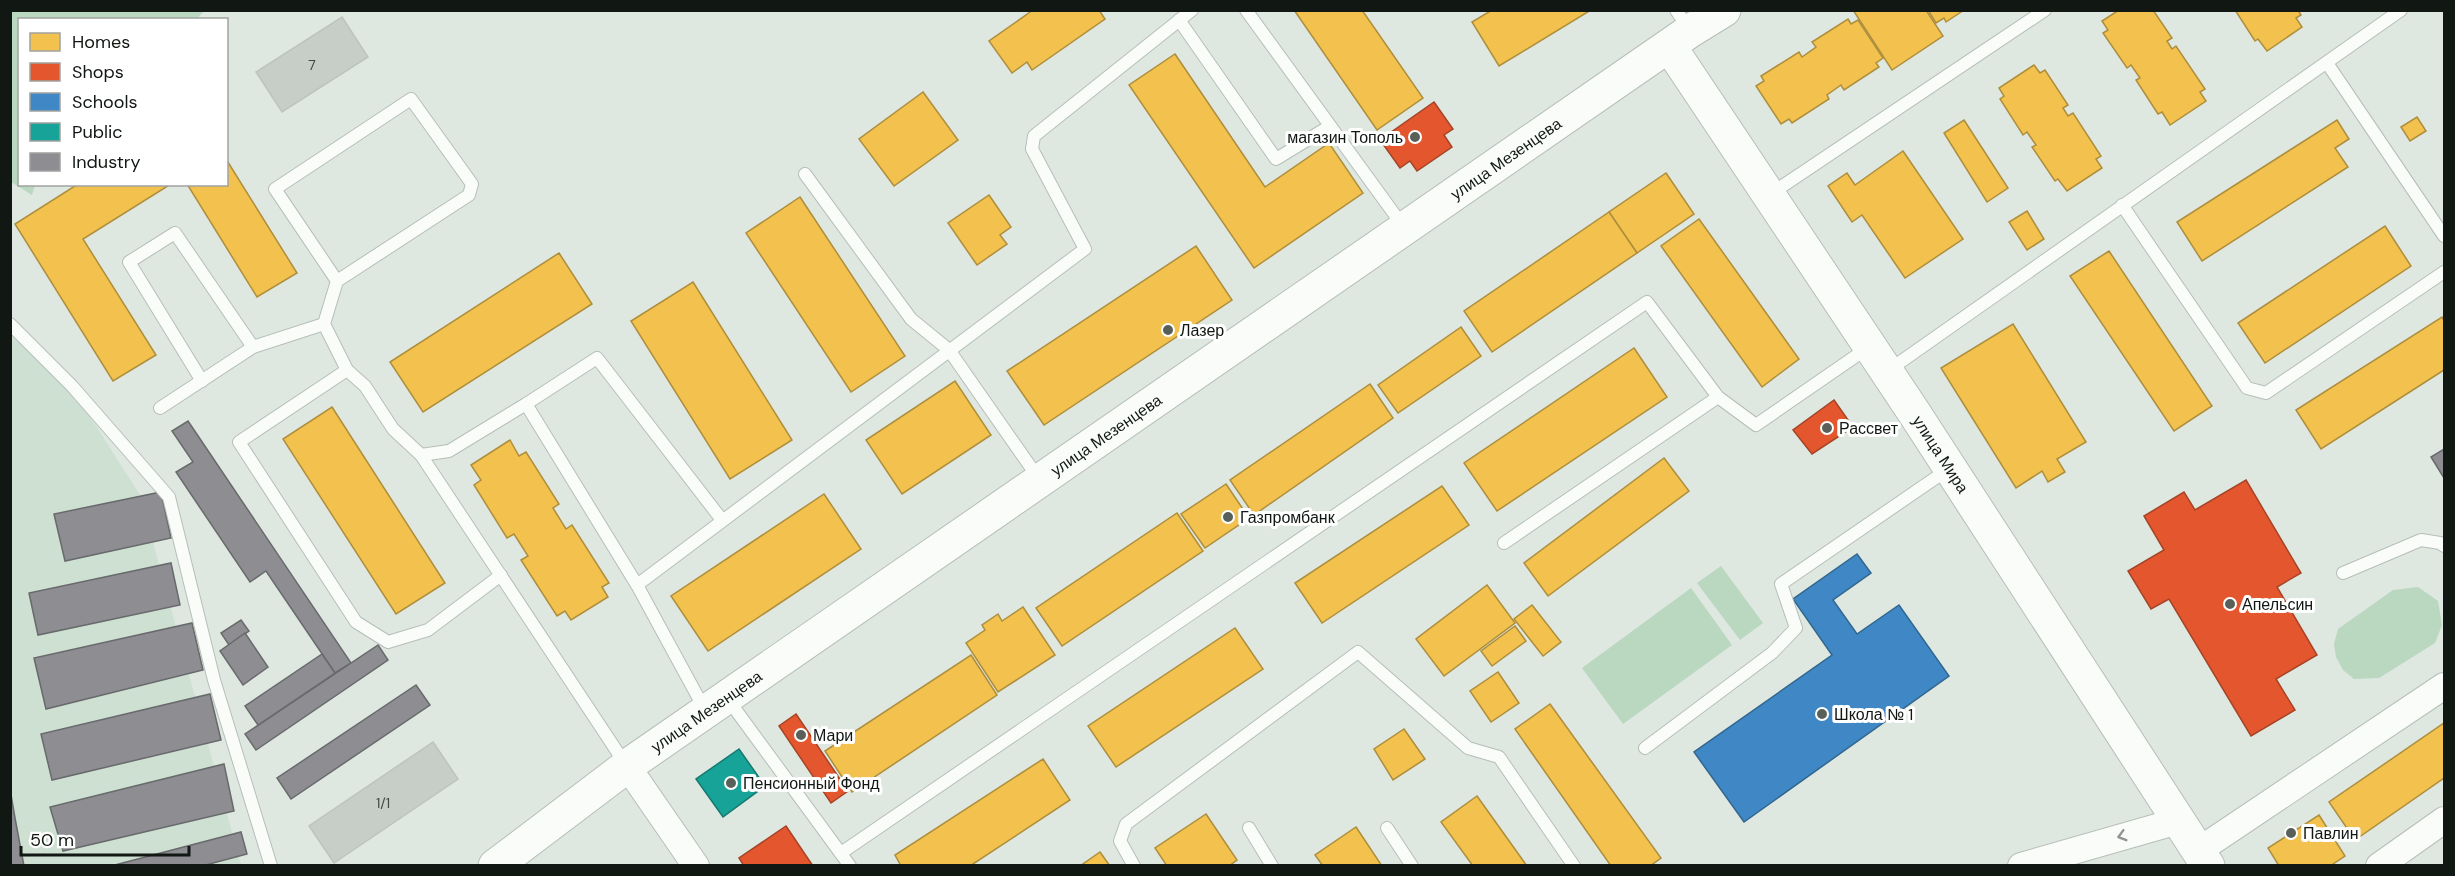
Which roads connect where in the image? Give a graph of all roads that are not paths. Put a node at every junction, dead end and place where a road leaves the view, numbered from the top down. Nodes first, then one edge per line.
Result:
1 (1192, 10) edge
2 (1246, 10) edge
3 (1724, 10) edge
4 (2045, 10) edge
5 (2401, 10) edge
6 (1179, 20) junction
7 (1679, 30) edge
8 (2327, 63) junction
9 (1330, 126) junction
10 (805, 174) dead end
11 (1768, 195) junction
12 (2122, 205) junction
13 (1406, 230) junction
14 (2445, 236) edge
15 (2445, 272) edge
16 (337, 281) junction
17 (10, 324) edge
18 (324, 324) junction
19 (253, 347) junction
20 (949, 350) junction
21 (1878, 359) junction
22 (347, 370) junction
23 (202, 381) junction
24 (1718, 398) junction
25 (526, 404) junction
26 (160, 408) dead end
27 (421, 455) junction
28 (1950, 468) junction
29 (1041, 481) junction
30 (722, 520) junction
31 (1504, 543) dead end
32 (2445, 546) edge
33 (2343, 573) dead end
34 (501, 575) junction
35 (638, 585) junction
36 (2445, 686) edge
37 (716, 705) junction
38 (1645, 748) dead end
39 (627, 766) junction
40 (2445, 820) edge
41 (2178, 821) junction
42 (1249, 828) dead end
43 (1387, 828) dead end
44 (841, 853) junction
45 (2203, 858) edge
46 (271, 866) edge
47 (495, 866) edge
48 (696, 866) edge
49 (850, 866) edge
50 (1134, 866) edge
51 (1272, 866) edge
52 (1412, 866) edge
53 (1574, 866) edge
54 (2021, 866) edge
55 (2379, 866) edge

1 - 6 lane
2 - 9 lane
3 - 7 main road, улица Мезенцева
4 - 11 lane
5 - 8 lane
6 - 9 lane
6 - 20 lane
7 - 11 main road, улица Мира
7 - 13 main road, улица Мезенцева
8 - 12 lane
8 - 14 lane
9 - 13 lane
10 - 20 lane
11 - 21 main road, улица Мира
12 - 15 lane
12 - 21 lane
13 - 29 main road, улица Мезенцева
16 - 16 lane
16 - 18 lane
17 - 46 lane
18 - 19 lane
18 - 22 lane
19 - 23 lane
19 - 23 lane
20 - 29 lane
20 - 30 lane
21 - 24 lane
21 - 28 main road, улица Мира
22 - 27 lane
22 - 34 lane
23 - 26 lane
24 - 31 lane
24 - 44 lane
25 - 27 lane
25 - 30 lane
25 - 35 lane
27 - 34 lane
28 - 38 lane
28 - 41 main road, улица Мира
29 - 37 main road, улица Мезенцева
30 - 35 lane
32 - 33 lane
34 - 39 lane
35 - 37 lane
36 - 45 street
37 - 39 main road, улица Мезенцева
37 - 44 lane
39 - 47 main road, улица Мезенцева
39 - 48 street
40 - 55 street
41 - 45 main road, улица Мира
41 -> 54 street
42 - 51 lane
43 - 52 lane
44 - 49 lane
50 - 53 lane

